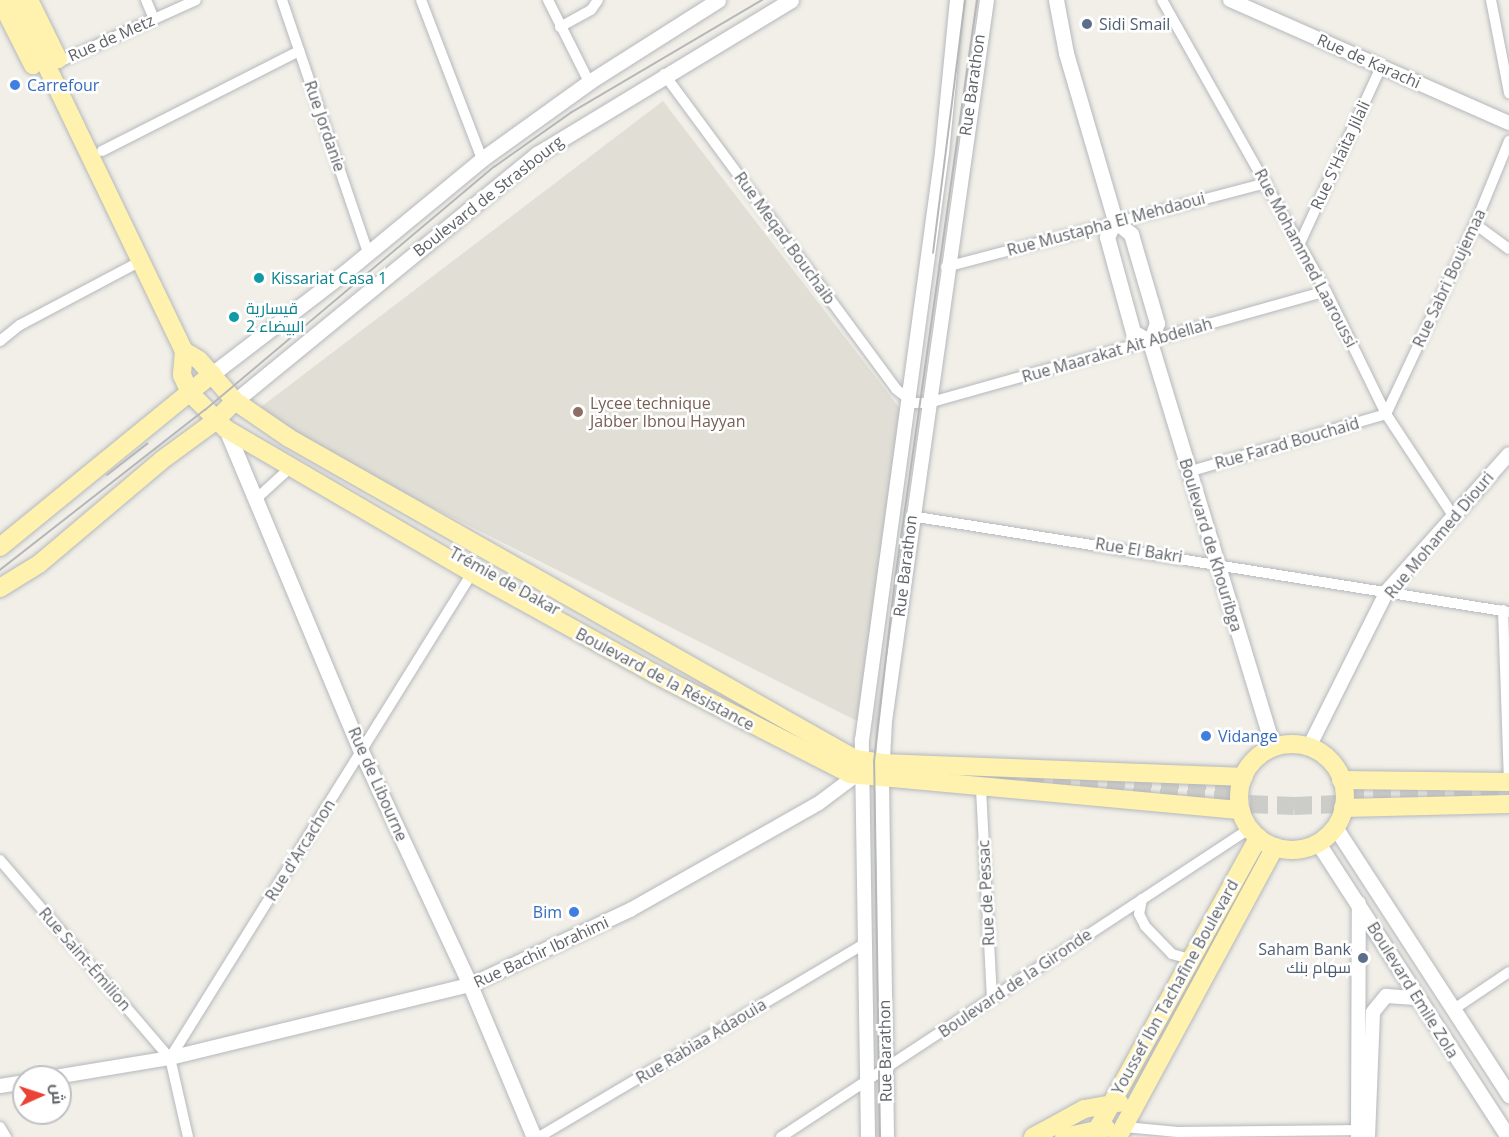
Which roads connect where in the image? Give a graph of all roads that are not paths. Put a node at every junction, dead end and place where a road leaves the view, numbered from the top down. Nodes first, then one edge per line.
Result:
1 (0, 0) edge
2 (15, 0) edge
3 (29, 0) edge
4 (146, 0) edge
5 (196, 0) edge
6 (282, 0) edge
7 (422, 0) edge
8 (548, 0) edge
9 (598, 0) edge
10 (718, 0) edge
11 (791, 0) edge
12 (957, 0) edge
13 (987, 0) edge
14 (1056, 0) edge
15 (1162, 0) edge
16 (1230, 0) edge
17 (1491, 0) edge
18 (154, 19) junction
19 (560, 27) junction
20 (299, 51) junction
21 (59, 62) junction
22 (1381, 67) junction
23 (664, 74) junction
24 (589, 82) junction
25 (1509, 93) edge
26 (1509, 123) edge
27 (1509, 141) edge
28 (102, 150) junction
29 (482, 159) junction
30 (99, 170) junction
31 (1266, 183) junction
32 (1115, 221) junction
33 (1475, 224) junction
34 (1300, 243) junction
35 (1509, 249) edge
36 (368, 253) junction
37 (141, 261) junction
38 (946, 267) junction
39 (1326, 291) junction
40 (0, 341) edge
41 (1150, 342) junction
42 (184, 351) junction
43 (212, 374) junction
44 (190, 393) junction
45 (907, 399) junction
46 (235, 401) junction
47 (928, 403) junction
48 (1386, 414) junction
49 (221, 425) junction
50 (289, 438) junction
51 (1509, 454) edge
52 (284, 463) junction
53 (1188, 472) junction
54 (256, 499) junction
55 (1452, 514) junction
56 (911, 516) junction
57 (0, 547) edge
58 (1217, 562) junction
59 (472, 573) junction
60 (0, 588) edge
61 (1387, 591) junction
62 (1506, 611) edge
63 (1309, 747) junction
64 (1273, 748) junction
65 (362, 751) junction
66 (859, 771) junction
67 (882, 771) junction
68 (1244, 777) junction
69 (1341, 780) junction
70 (1509, 782) edge
71 (981, 789) junction
72 (1509, 804) edge
73 (1343, 808) junction
74 (1240, 810) junction
75 (1335, 827) junction
76 (1254, 833) junction
77 (1318, 843) junction
78 (1275, 848) junction
79 (0, 860) edge
80 (1142, 899) junction
81 (1359, 903) junction
82 (863, 945) junction
83 (1190, 960) junction
84 (1509, 972) edge
85 (470, 985) junction
86 (992, 998) junction
87 (1415, 998) junction
88 (1454, 1010) junction
89 (170, 1058) junction
90 (885, 1071) junction
91 (72, 1074) edge
92 (864, 1083) junction
93 (1509, 1095) edge
94 (1112, 1103) junction
95 (1137, 1103) junction
96 (0, 1127) edge
97 (1122, 1132) edge
98 (1096, 1133) edge
99 (1363, 1134) edge
100 (6, 1137) edge
101 (188, 1137) edge
102 (534, 1137) edge
103 (538, 1137) edge
104 (781, 1137) edge
105 (868, 1137) edge
106 (887, 1137) edge
107 (1033, 1137) edge
108 (1064, 1137) edge
109 (1508, 1137) edge

1 - 30 main road, Boulevard de la Résistance
2 - 30 main road
3 - 21 main road
4 - 18 street
5 - 18 street, Rue de Metz
6 - 20 street, Rue Jordanie
7 - 29 street
8 - 19 street
9 - 19 street
10 - 24 main road, Boulevard de Strasbourg
11 - 23 main road, Boulevard de Strasbourg
12 - 45 street
13 - 38 street, Rue Barathon
14 - 32 main road, Boulevard de Khouribga
15 - 31 street, Rue Mohammed Laaroussi
16 - 22 street, Rue de Karachi
17 - 25 street
18 - 21 street, Rue de Metz
19 - 24 street
20 - 28 street
20 - 36 street, Rue Jordanie
21 - 28 main road
22 - 26 street, Rue de Karachi
22 - 34 street, Rue S'Haita Jilali
23 - 45 street, Rue Meqad Bouchaib
23 - 46 main road, Boulevard de Strasbourg
24 - 29 main road, Boulevard de Strasbourg
27 - 33 street, Rue Sabri Boujemaa
28 - 30 main road
29 - 36 main road, Boulevard de Strasbourg
30 - 37 main road, Boulevard de la Résistance
31 - 32 street, Rue Mustapha El Mehdaoui
31 - 34 street, Rue Mohammed Laaroussi
32 - 38 street, Rue Mustapha El Mehdaoui
32 - 41 main road, Boulevard de Khouribga
32 - 41 main road, Boulevard de Khouribga
33 - 35 street
33 - 48 street, Rue Sabri Boujemaa
34 - 39 street, Rue Mohammed Laaroussi
36 - 43 main road, Boulevard de Strasbourg
37 - 40 street
37 - 42 main road, Boulevard de la Résistance
38 - 47 street, Rue Barathon
39 - 41 street, Rue Maarakat Ait Abdellah
39 - 48 street, Rue Mohammed Laaroussi
41 - 47 street, Rue Maarakat Ait Abdellah
41 - 53 main road, Boulevard de Khouribga
42 - 43 main road, Boulevard de la Résistance
42 - 44 main road, Boulevard de la Résistance
43 - 44 main road
43 - 46 main road, Boulevard de la Résistance
44 - 49 main road, Boulevard de la Résistance
44 - 57 main road
45 - 47 street, Rue Maarakat Ait Abdellah
45 - 66 street
46 - 49 main road
46 - 50 main road, Boulevard de la Résistance
47 - 56 street, Rue Barathon
48 - 53 street, Rue Farad Bouchaid
48 - 55 street, Rue Mohammed Laaroussi
49 - 52 main road, Boulevard de la Résistance
49 - 54 main road, Rue de Libourne
49 - 60 main road
50 - 52 main road, Trémie de Dakar
50 - 66 main road, Boulevard de la Résistance
51 - 55 street, Rue Mohamed Diouri
52 - 54 street
52 - 59 main road, Boulevard de la Résistance
53 - 58 main road, Boulevard de Khouribga
54 - 65 main road, Rue de Libourne
55 - 61 street, Rue Mohamed Diouri
56 - 58 street, Rue El Bakri
56 - 67 street, Rue Barathon
58 - 61 street, Rue El Bakri
58 - 64 main road, Boulevard de Khouribga
59 - 65 street, Rue d'Arcachon
59 - 66 main road, Boulevard de la Résistance
61 - 62 street, Rue El Bakri
61 - 63 street, Rue Mohamed Diouri
62 - 70 street
63 - 64 main road
63 - 69 main road
64 - 68 main road
65 - 85 main road, Rue de Libourne
65 - 89 street, Rue d'Arcachon
66 - 67 main road, Boulevard de la Résistance
66 - 82 street
66 - 85 street, Rue Bachir Ibrahimi
67 - 68 main road, Boulevard de la Résistance
67 - 71 main road, Boulevard de la Résistance
67 - 90 street, Rue Barathon
68 - 74 main road
69 - 70 main road
69 - 73 main road
71 - 74 main road, Boulevard de la Résistance
71 - 86 street, Rue de Pessac
72 - 73 main road
73 - 75 main road
74 - 76 main road
75 - 77 main road
75 - 88 main road, Boulevard Emile Zola
76 - 78 main road
76 - 80 street, Boulevard de la Gironde
76 - 83 main road, Youssef Ibn Tachafine Boulevard
77 - 78 main road
77 - 81 main road, Boulevard Emile Zola
78 - 95 main road, Youssef Ibn Tachafine Boulevard
79 - 89 street, Rue Saint-Émilion
80 - 83 street
80 - 86 street, Boulevard de la Gironde
81 - 87 main road, Boulevard Emile Zola
81 - 99 street
82 - 92 street
82 - 103 street, Rue Rabiaa Adaouia
83 - 94 main road, Youssef Ibn Tachafine Boulevard
84 - 88 street
85 - 89 street, Rue Bachir Ibrahimi
85 - 102 main road, Rue de Libourne
86 - 90 street, Boulevard de la Gironde
87 - 99 street
87 - 109 main road, Boulevard Emile Zola
88 - 93 main road, Boulevard Emile Zola
89 - 91 street, Rue Bachir Ibrahimi
89 - 101 street
90 - 92 street, Boulevard de la Gironde
90 - 106 street, Rue Barathon
92 - 104 street, Boulevard de la Gironde
92 - 105 street
94 - 95 main road
94 - 98 main road, Youssef Ibn Tachafine Boulevard
94 - 107 main road
95 - 97 main road, Youssef Ibn Tachafine Boulevard
96 - 100 street
97 - 98 main road
97 - 99 street
98 - 108 main road

